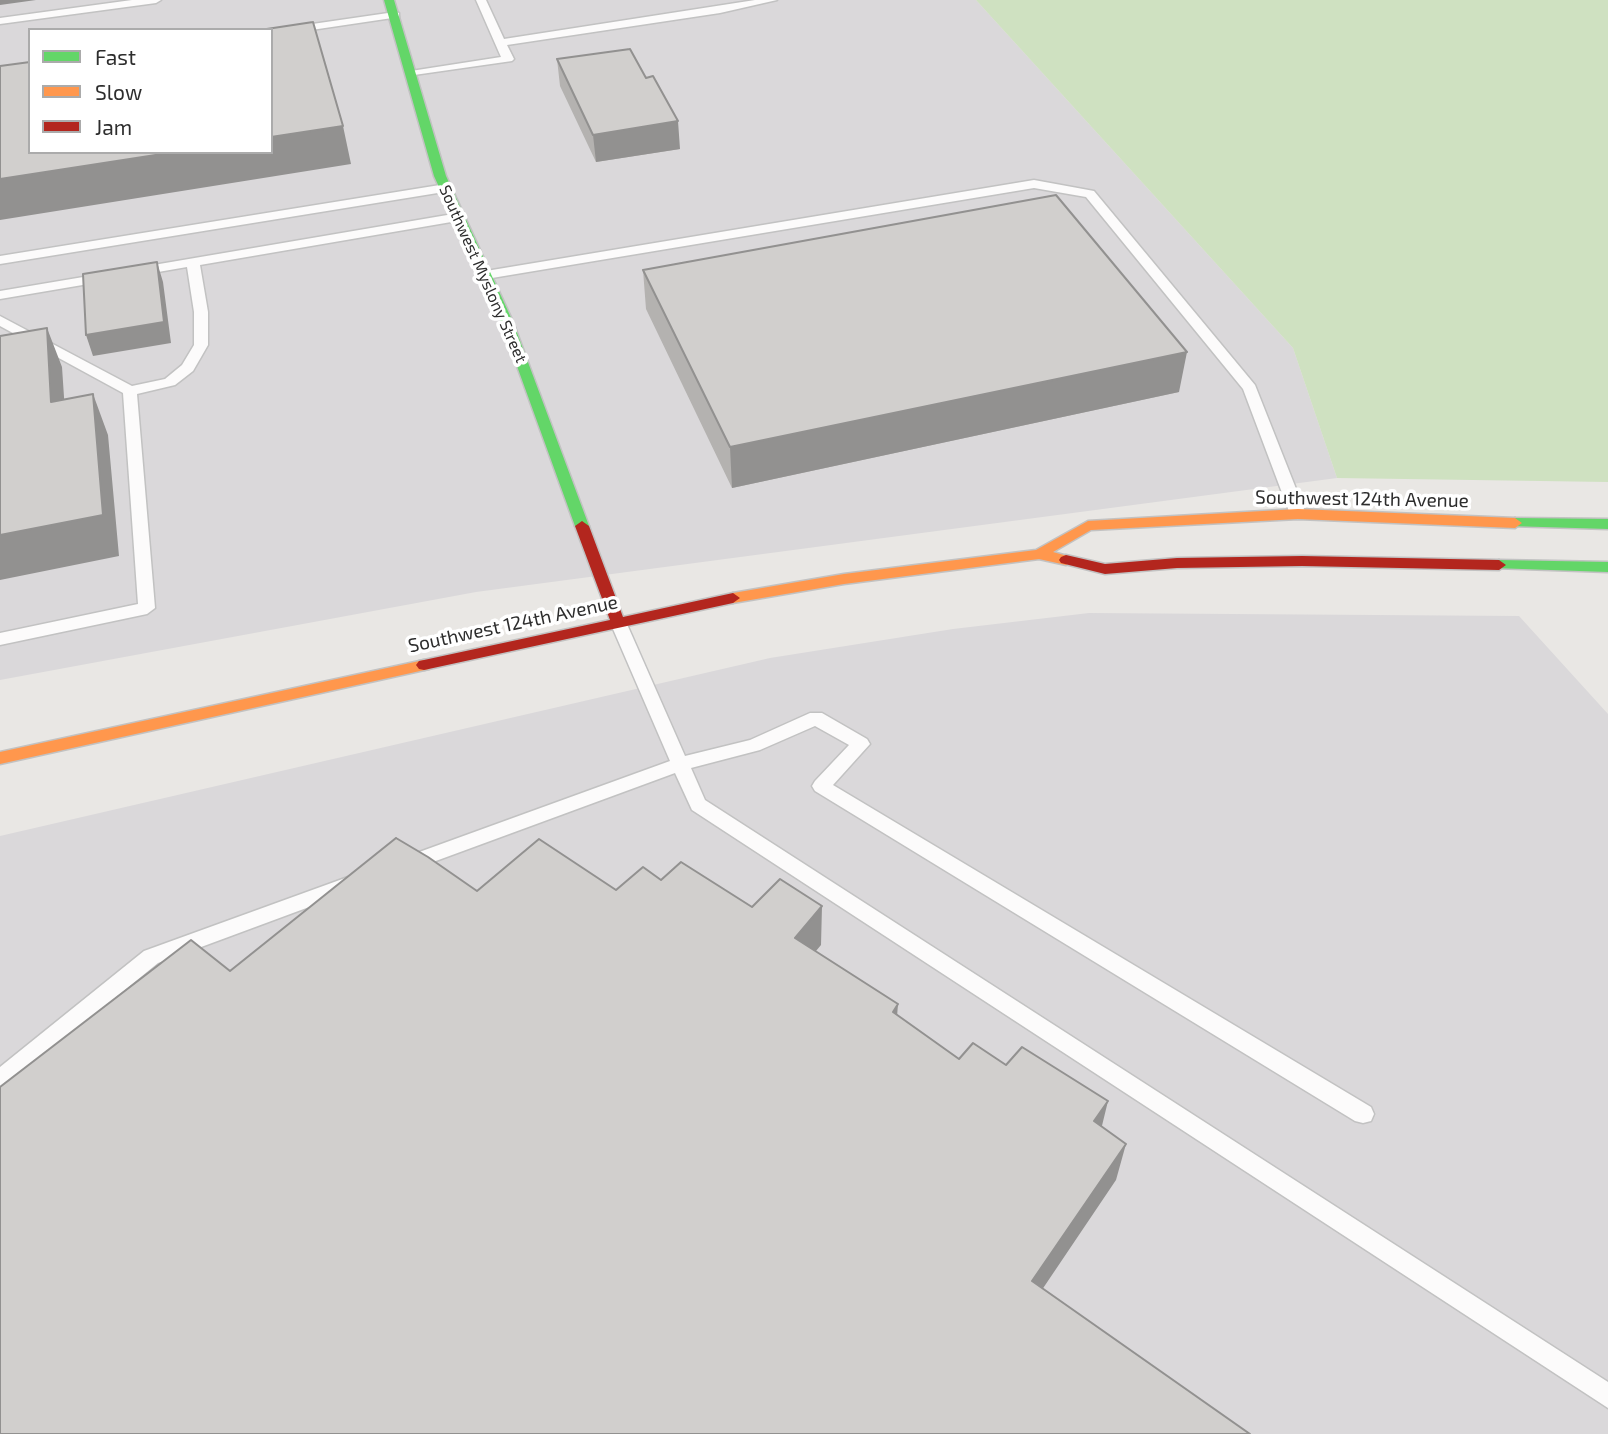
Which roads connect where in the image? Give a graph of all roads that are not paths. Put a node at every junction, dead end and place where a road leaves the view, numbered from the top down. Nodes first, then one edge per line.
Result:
1 (156, 0) edge
2 (481, 0) edge
3 (772, 0) edge
4 (392, 8) edge
5 (0, 21) edge
6 (273, 33) edge
7 (500, 43) junction
8 (411, 74) junction
9 (446, 188) junction
10 (459, 217) junction
11 (0, 260) edge
12 (192, 263) junction
13 (486, 275) junction
14 (0, 295) edge
15 (0, 320) edge
16 (130, 391) junction
17 (1298, 514) junction
18 (1608, 524) edge
19 (1040, 554) junction
20 (1608, 567) edge
21 (618, 622) junction
22 (0, 639) edge
23 (0, 758) edge
24 (680, 764) junction
25 (0, 1079) edge
26 (1363, 1114) dead end
27 (1608, 1396) edge

1 - 5 lane
2 - 7 lane
3 - 7 lane
4 - 6 lane
4 - 8 main road, Southwest Myslony Street
7 - 8 lane
8 - 9 main road, Southwest Myslony Street
9 - 10 main road, Southwest Myslony Street
9 - 11 lane
10 - 12 lane
10 - 13 main road, Southwest Myslony Street
12 - 14 lane
12 - 16 lane
13 - 17 lane
13 - 21 main road, Southwest Myslony Street
15 - 16 lane
16 - 22 lane
17 - 18 main road, Southwest 124th Avenue
17 - 19 main road, Southwest 124th Avenue
19 - 20 main road, Southwest 124th Avenue
19 - 21 main road, Southwest 124th Avenue
21 - 23 main road, Southwest 124th Avenue
21 - 24 lane
24 - 25 lane
24 - 26 lane
24 - 27 lane

